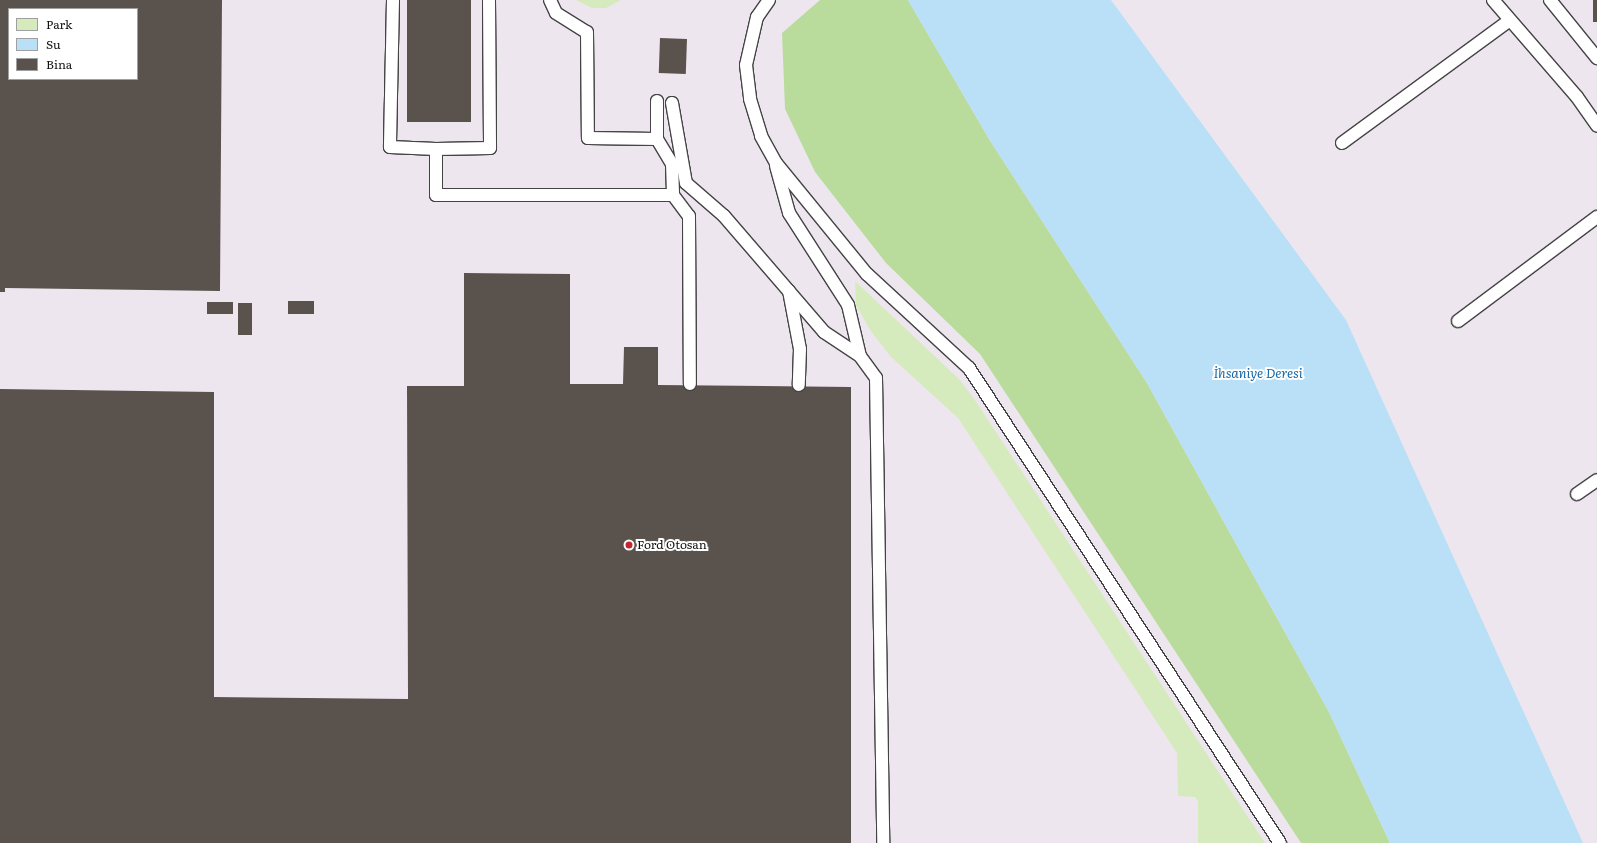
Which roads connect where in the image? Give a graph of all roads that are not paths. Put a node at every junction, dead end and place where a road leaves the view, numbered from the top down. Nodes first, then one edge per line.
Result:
1 (393, 0) edge
2 (489, 0) edge
3 (550, 0) edge
4 (769, 0) edge
5 (1493, 0) edge
6 (1550, 0) edge
7 (1510, 20) junction
8 (1597, 58) edge
9 (657, 101) dead end
10 (672, 103) dead end
11 (1597, 126) edge
12 (657, 139) junction
13 (1342, 143) dead end
14 (436, 149) junction
15 (776, 163) junction
16 (673, 195) junction
17 (1597, 217) edge
18 (789, 291) junction
19 (1458, 321) dead end
20 (860, 356) junction
21 (690, 384) dead end
22 (799, 385) dead end
23 (1597, 480) edge
24 (1577, 494) dead end
25 (883, 843) edge
26 (1280, 843) edge

1 - 14 lane
2 - 14 lane
3 - 12 lane
4 - 15 lane
5 - 7 lane
6 - 8 lane
7 - 11 lane
7 - 13 lane
9 - 12 lane
10 - 18 lane
12 - 16 lane
14 - 16 lane
15 - 20 lane
15 - 26 lane
16 - 21 lane
17 - 19 lane
18 - 20 lane
18 - 22 lane
20 - 25 lane
23 - 24 lane

